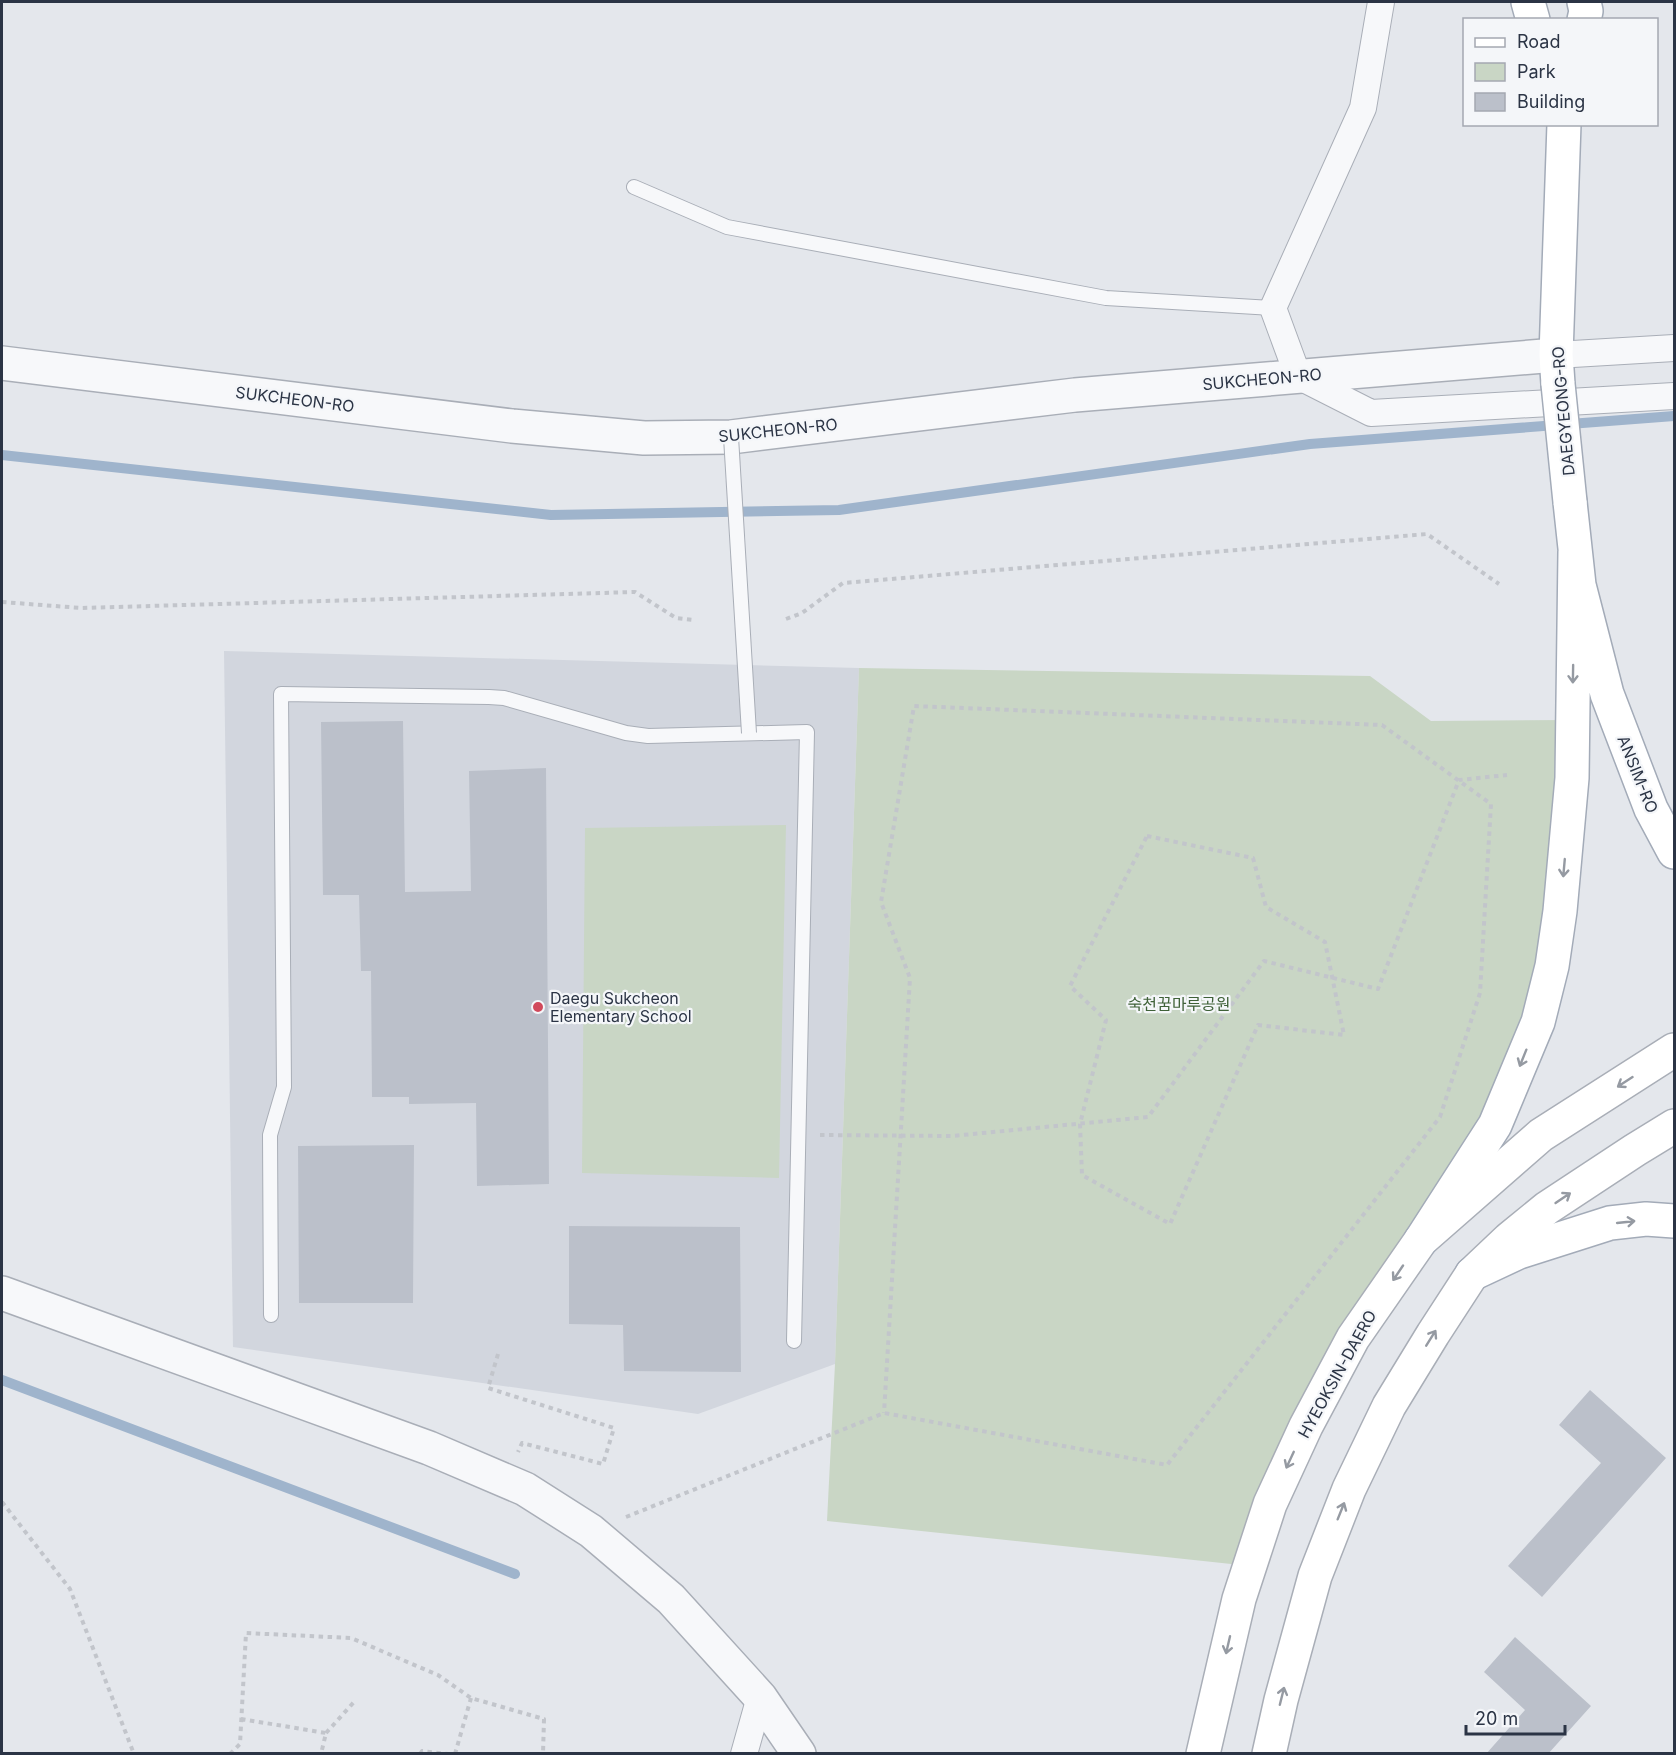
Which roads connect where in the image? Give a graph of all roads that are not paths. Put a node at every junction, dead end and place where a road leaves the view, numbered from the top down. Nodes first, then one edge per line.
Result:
1 (1381, 2) edge
2 (1528, 2) edge
3 (1584, 2) edge
4 (1532, 18) edge
5 (1584, 18) edge
6 (1564, 126) edge
7 (634, 187) dead end
8 (1273, 308) junction
9 (1674, 348) edge
10 (2, 363) edge
11 (1557, 369) junction
12 (1298, 376) junction
13 (1674, 396) edge
14 (731, 437) junction
15 (1575, 552) junction
16 (1606, 694) joint
17 (748, 733) junction
18 (1674, 852) edge
19 (1674, 1050) edge
20 (1674, 1126) edge
21 (1674, 1221) edge
22 (1421, 1239) junction
23 (1472, 1274) junction
24 (2, 1293) edge
25 (271, 1315) dead end
26 (794, 1341) dead end
27 (760, 1697) junction
28 (744, 1754) edge
29 (799, 1754) edge
30 (1203, 1754) edge
31 (1269, 1754) edge

1 - 8 street
2 - 4 main road
3 - 5 main road
6 - 11 main road, DAEGYEONG-RO
7 - 8 lane
8 - 12 street
9 - 11 street
10 - 14 street, SUKCHEON-RO
11 - 12 street, SUKCHEON-RO
11 - 15 main road, DAEGYEONG-RO, bridge
12 - 13 street
12 - 14 street, SUKCHEON-RO
14 - 17 lane, bridge
15 - 16 main road, DAEGYEONG-RO
15 -> 22 main road
16 - 18 main road, ANSIM-RO
17 - 25 lane
17 - 26 lane
19 -> 22 main road, HYEOKSIN-DAERO
23 -> 20 main road
23 -> 21 main road
22 -> 30 main road, HYEOKSIN-DAERO
31 -> 23 main road
24 - 27 street
27 - 28 street
27 - 29 street

